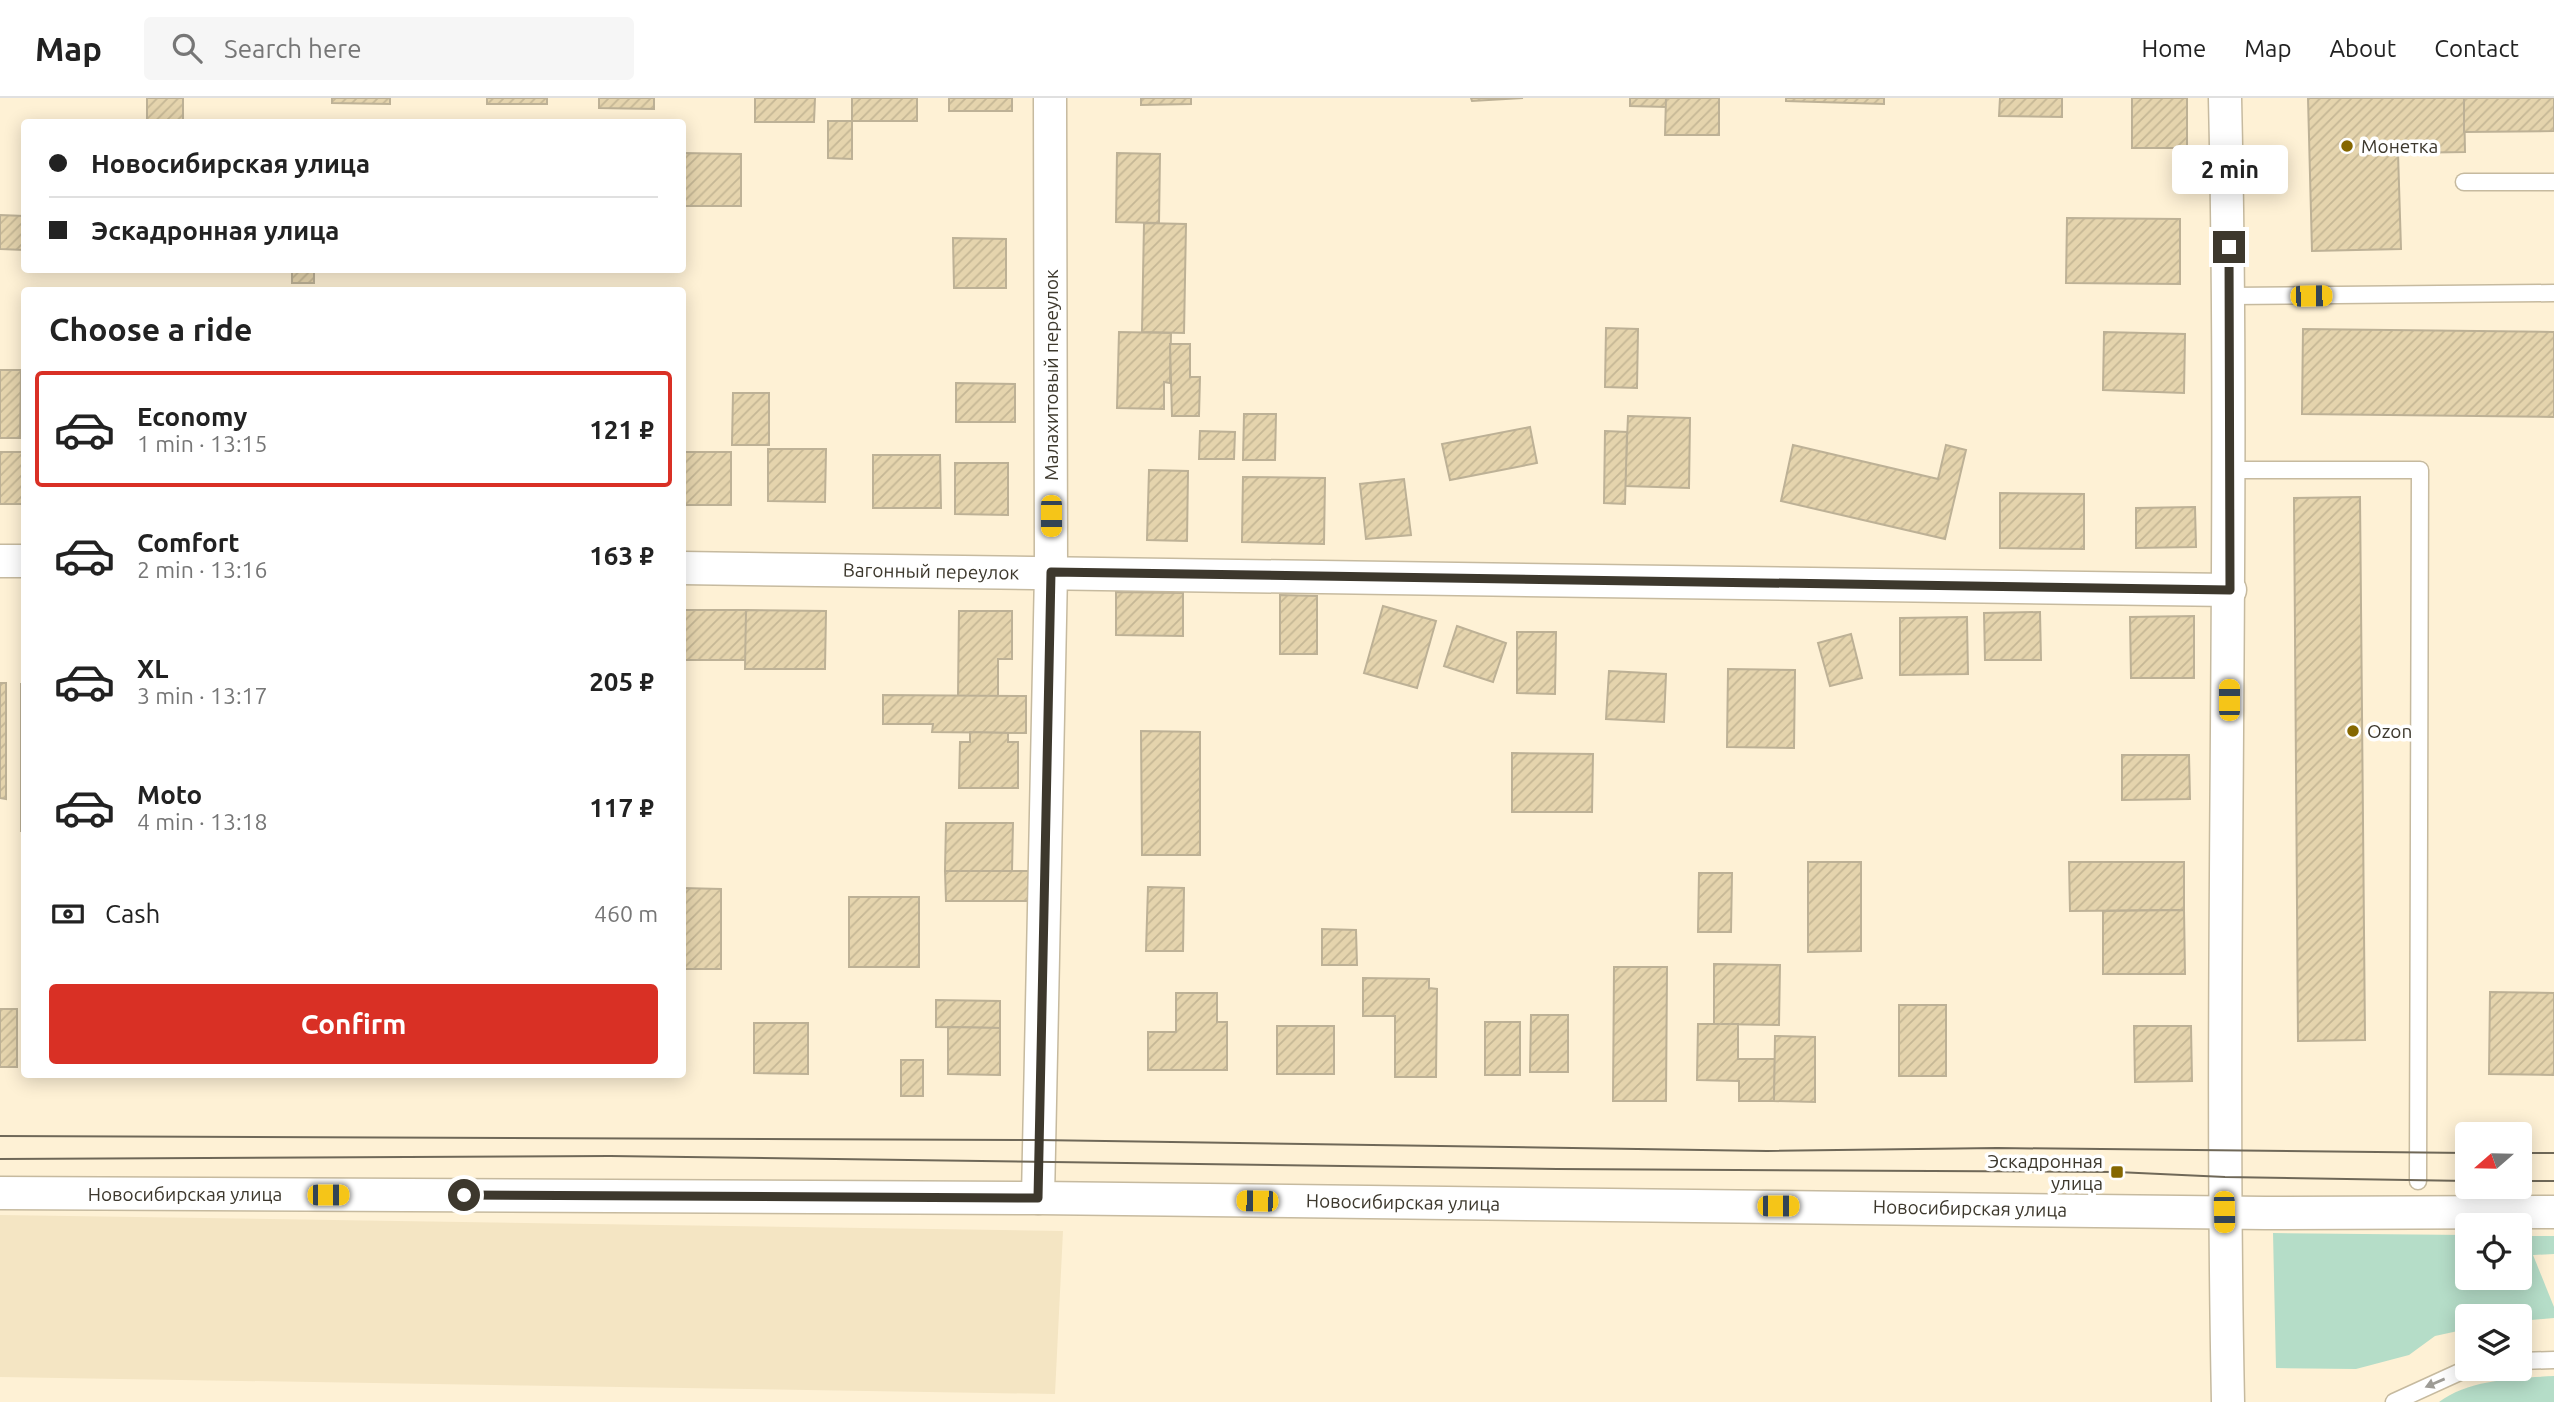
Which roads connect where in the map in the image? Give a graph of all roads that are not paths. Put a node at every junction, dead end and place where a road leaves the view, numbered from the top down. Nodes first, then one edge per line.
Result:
1 (1050, 98) edge
2 (2225, 98) edge
3 (2464, 182) dead end
4 (2554, 182) edge
5 (2554, 293) edge
6 (2230, 296) junction
7 (2228, 470) junction
8 (0, 561) edge
9 (21, 561) edge
10 (686, 568) edge
11 (1051, 572) junction
12 (2230, 590) junction
13 (2418, 1181) dead end
14 (0, 1193) edge
15 (1038, 1198) junction
16 (2224, 1212) junction
17 (2554, 1212) edge
18 (2554, 1360) edge
19 (2532, 1361) edge
20 (2455, 1374) edge
21 (2228, 1402) edge
22 (2394, 1402) edge

1 - 11 street, Малахитовый переулок
2 - 6 street
3 - 4 lane
5 - 6 lane
6 - 7 street
7 - 12 street
7 - 13 lane
8 - 9 street
10 - 11 street, Вагонный переулок
11 - 12 street, Вагонный переулок
11 - 15 street, Малахитовый переулок
12 - 16 street
14 - 15 street, Новосибирская улица
15 - 16 street, Новосибирская улица
16 - 17 street, Новосибирская улица
16 - 21 street
18 - 19 lane
20 -> 22 lane

